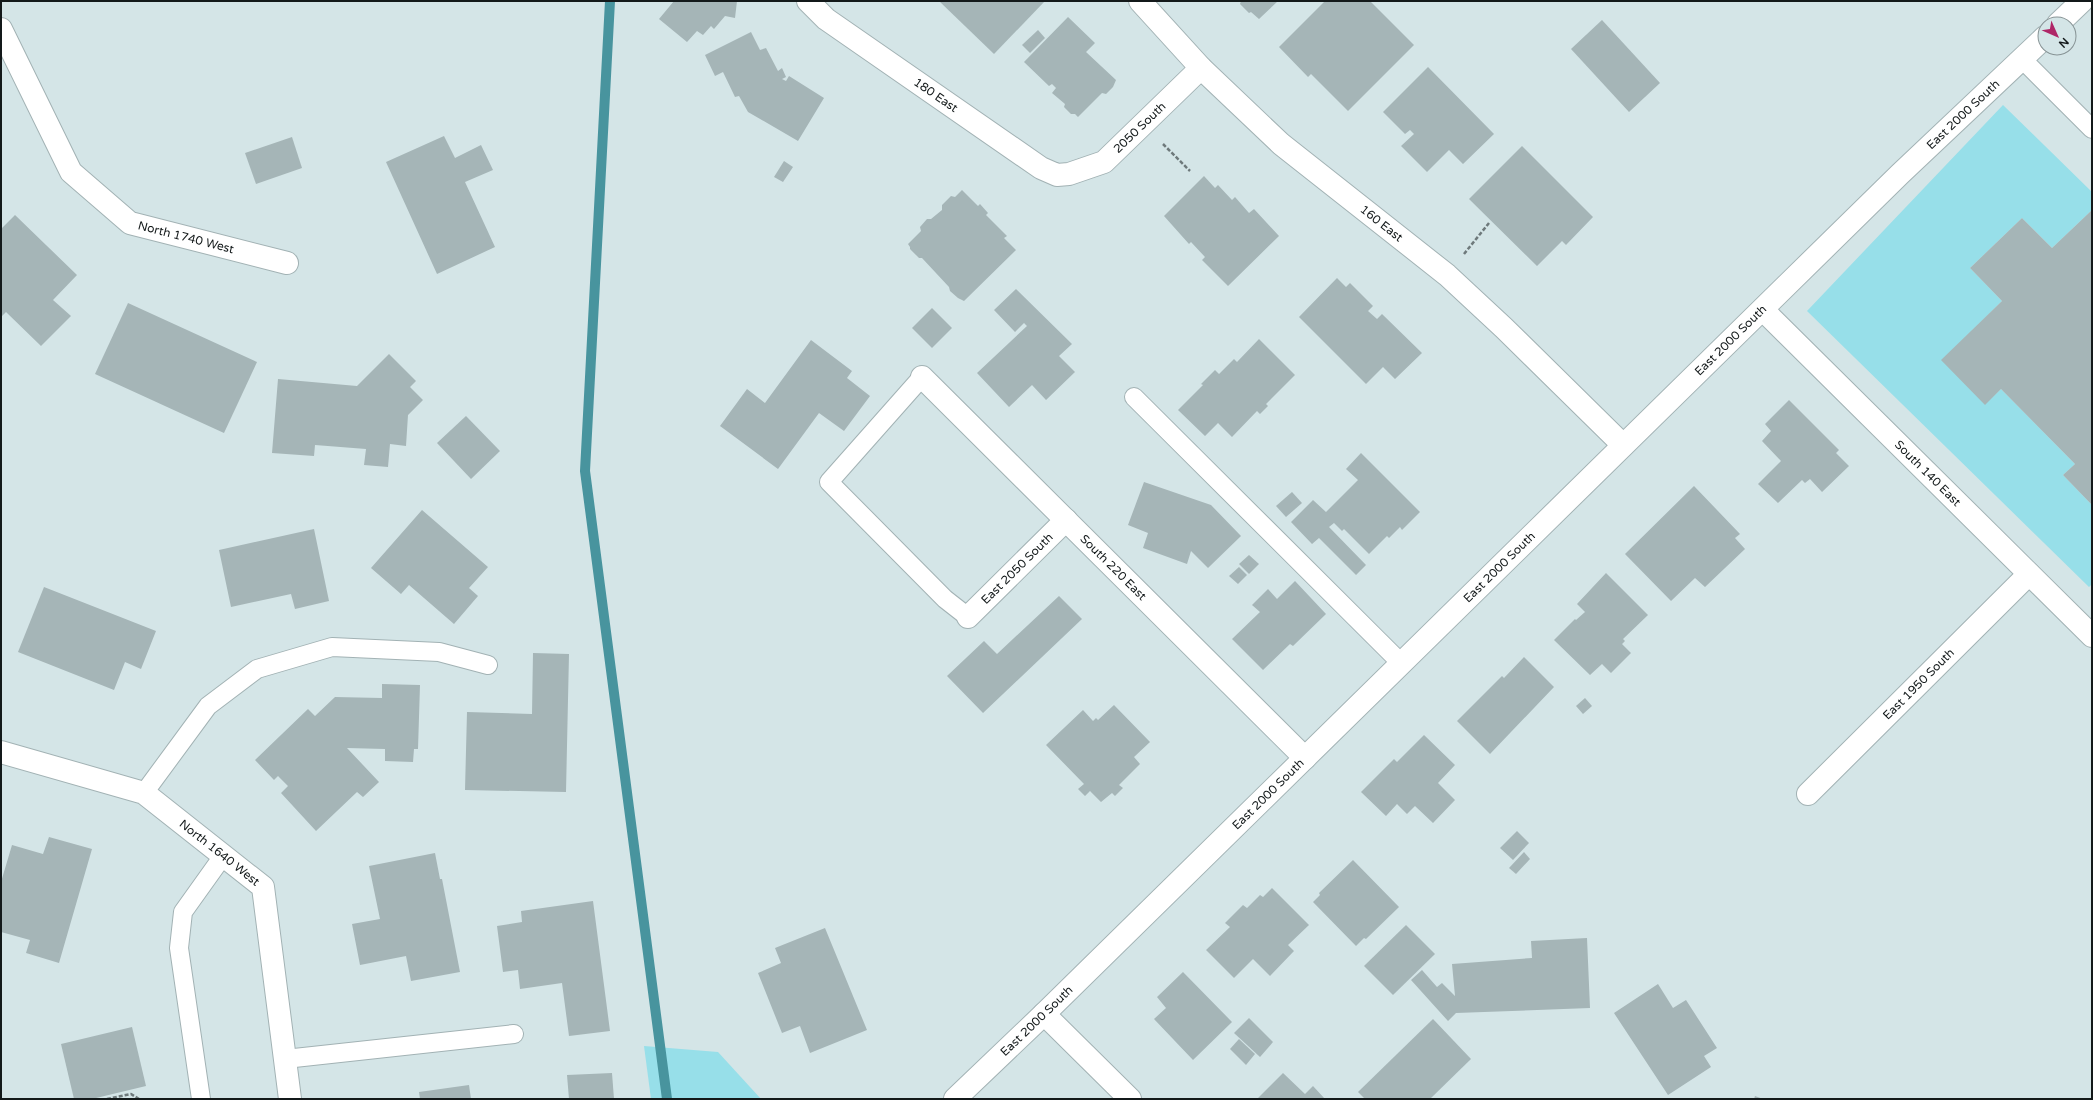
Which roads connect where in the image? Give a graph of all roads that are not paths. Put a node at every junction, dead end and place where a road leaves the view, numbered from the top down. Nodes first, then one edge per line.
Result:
1 (1140, 1) edge
2 (2082, 1) edge
3 (808, 2) edge
4 (2066, 16) edge
5 (1, 29) edge
6 (2037, 45) edge
7 (2022, 59) junction
8 (1201, 68) junction
9 (2092, 130) edge
10 (1069, 174) joint
11 (287, 263) dead end
12 (1763, 310) junction
13 (922, 377) joint
14 (1134, 397) dead end
15 (1623, 445) junction
16 (1066, 520) junction
17 (2029, 574) junction
18 (968, 617) joint
19 (2090, 630) edge
20 (1401, 663) junction
21 (488, 665) dead end
22 (1, 752) edge
23 (1304, 758) junction
24 (144, 793) junction
25 (1808, 794) dead end
26 (223, 856) junction
27 (1044, 1014) junction
28 (514, 1034) dead end
29 (285, 1059) junction
30 (201, 1099) edge
31 (290, 1099) edge
32 (955, 1099) edge
33 (1130, 1099) edge

1 - 8 street, 160 East
2 - 4 street
3 - 10 street, 180 East
5 - 11 street, North 1740 West
6 - 7 street, East 2000 South
7 - 9 lane
7 - 12 street, East 2000 South
8 - 10 street, 2050 South
8 - 15 street, 160 East
12 - 15 street, East 2000 South
12 - 17 street, South 140 East
13 - 16 street, South 220 East
13 - 18 lane
14 - 20 lane
15 - 20 street, East 2000 South
16 - 18 street, East 2050 South
16 - 23 street, South 220 East
17 - 19 street, South 140 East
17 - 25 street, East 1950 South
20 - 23 street, East 2000 South
21 - 24 lane
22 - 24 street, North 1640 West
23 - 27 street, East 2000 South
24 - 26 street, North 1640 West
26 - 29 street, North 1640 West
26 - 30 lane
27 - 32 street, East 2000 South
27 - 33 street
28 - 29 lane
29 - 31 street, North 1640 West

